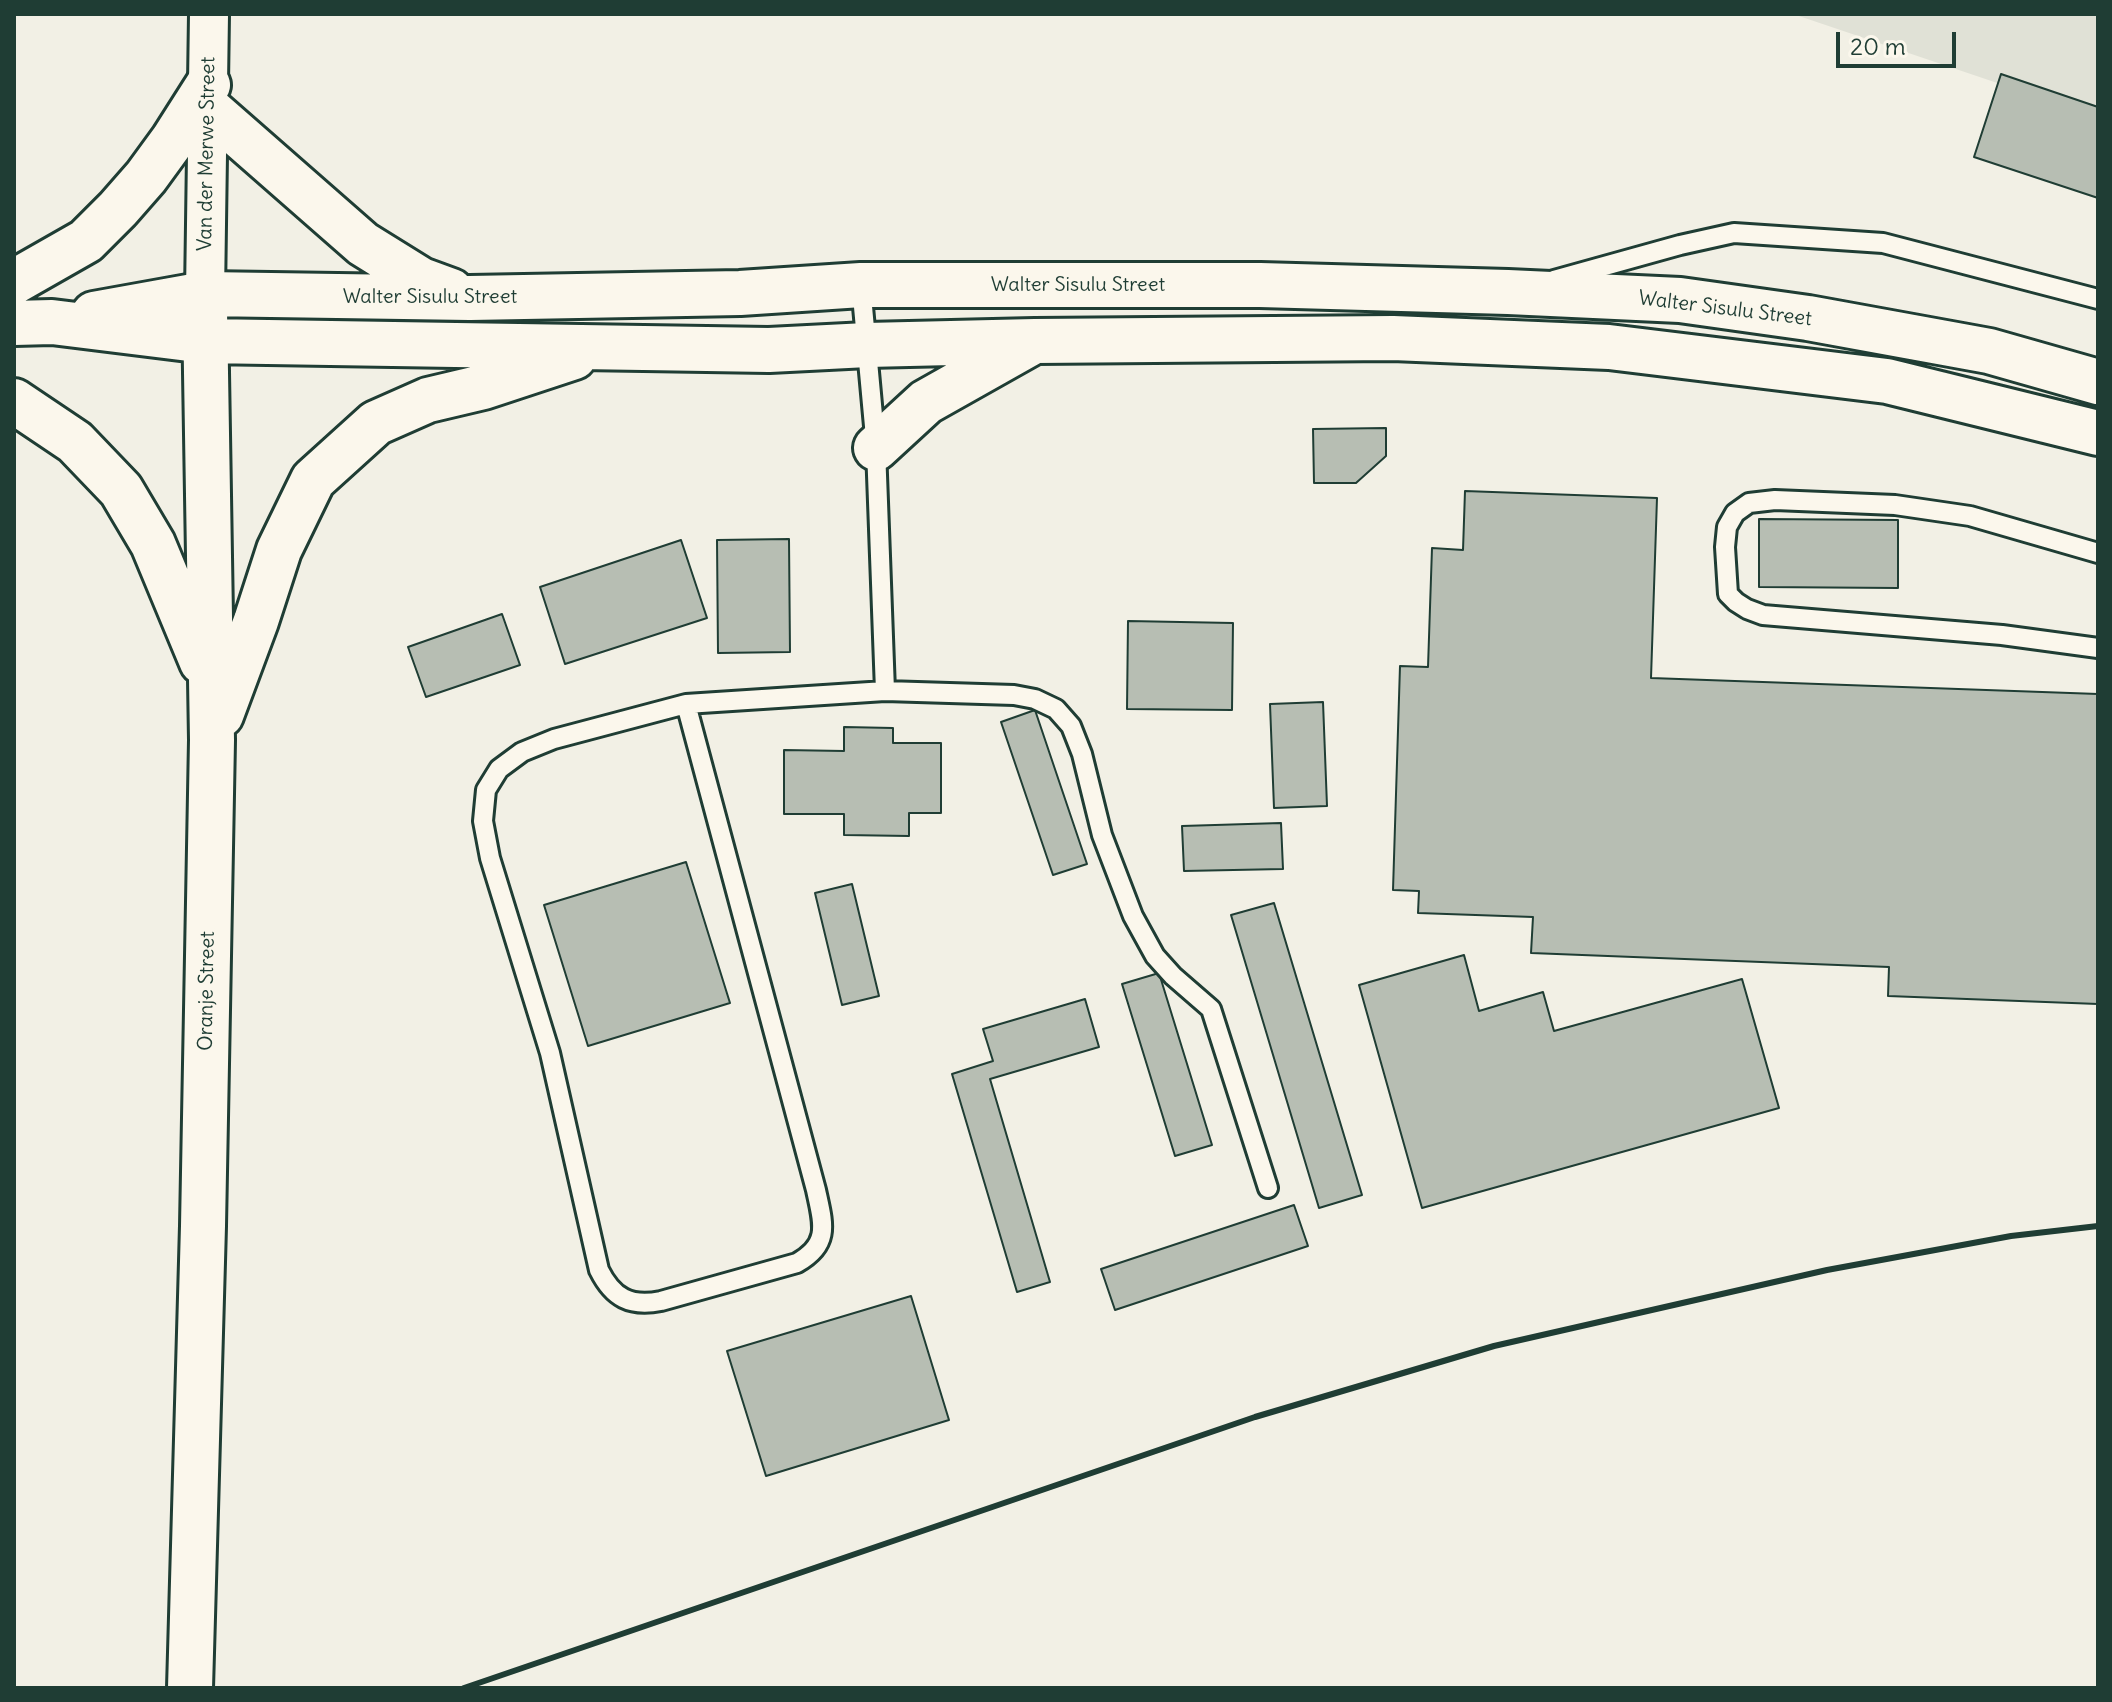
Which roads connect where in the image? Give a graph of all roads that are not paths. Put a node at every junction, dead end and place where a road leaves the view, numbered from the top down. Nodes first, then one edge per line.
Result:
1 (209, 14) edge
2 (208, 97) junction
3 (14, 282) edge
4 (861, 285) junction
5 (1508, 292) junction
6 (205, 294) junction
7 (470, 298) junction
8 (2098, 299) edge
9 (33, 322) edge
10 (205, 341) junction
11 (1035, 341) junction
12 (867, 345) junction
13 (603, 346) junction
14 (2098, 382) edge
15 (14, 401) edge
16 (2098, 433) edge
17 (876, 448) junction
18 (2098, 553) edge
19 (2098, 648) edge
20 (212, 687) junction
21 (885, 691) junction
22 (686, 704) junction
23 (212, 740) junction
24 (1268, 1188) dead end
25 (190, 1688) edge

1 - 2 street, Van der Merwe Street
2 - 3 main road
2 - 6 street, Van der Merwe Street
2 - 7 main road
4 - 5 main road, Walter Sisulu Street
4 - 7 main road, Walter Sisulu Street
4 - 12 lane
5 - 8 lane
5 - 14 main road, Walter Sisulu Street
6 - 7 main road, Walter Sisulu Street
6 - 9 main road, Walter Sisulu Street
6 - 10 main road, Oranje Street
9 - 10 main road, Walter Sisulu Street
10 - 13 main road, Walter Sisulu Street
10 - 20 main road, Oranje Street
11 - 12 main road, Walter Sisulu Street
11 - 16 main road, Walter Sisulu Street
11 - 17 main road
12 - 13 main road, Walter Sisulu Street
12 - 17 lane
13 - 23 main road
15 - 20 main road
17 - 21 lane
18 - 19 lane
20 - 23 main road, Oranje Street
21 - 22 lane
21 - 24 lane
22 - 22 lane
23 - 25 main road, Oranje Street

